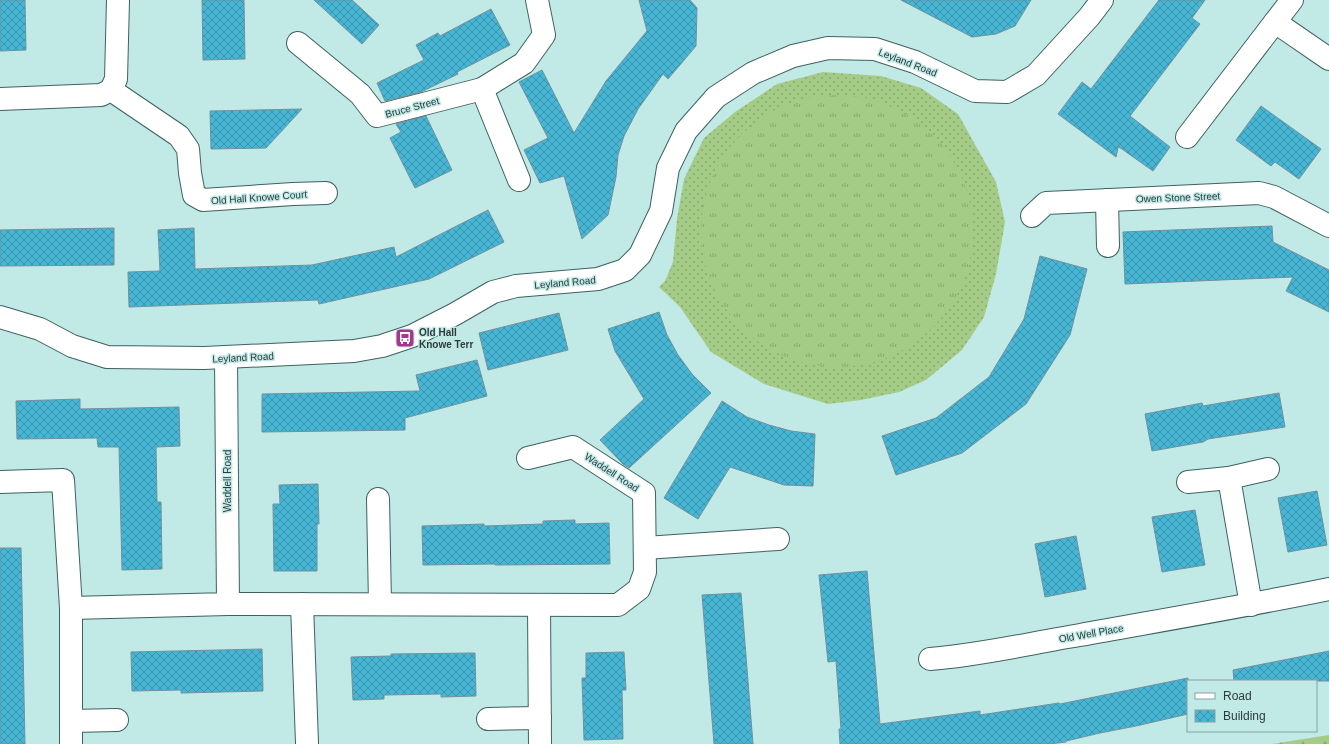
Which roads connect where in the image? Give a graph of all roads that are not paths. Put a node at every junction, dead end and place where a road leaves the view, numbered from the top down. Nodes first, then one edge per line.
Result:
1 (118, 0) edge
2 (537, 0) edge
3 (1102, 0) edge
4 (1292, 0) edge
5 (1275, 22) junction
6 (298, 43) dead end
7 (1329, 59) edge
8 (482, 89) junction
9 (111, 90) junction
10 (0, 99) edge
11 (1187, 137) dead end
12 (519, 180) dead end
13 (326, 193) dead end
14 (1107, 200) junction
15 (1032, 216) dead end
16 (1327, 220) edge
17 (1108, 246) dead end
18 (0, 317) edge
19 (226, 357) junction
20 (528, 458) dead end
21 (1268, 469) dead end
22 (1229, 478) junction
23 (0, 482) edge
24 (1188, 482) dead end
25 (378, 499) dead end
26 (778, 539) dead end
27 (645, 548) junction
28 (1329, 589) edge
29 (228, 604) junction
30 (302, 604) junction
31 (380, 604) junction
32 (540, 605) junction
33 (1251, 605) junction
34 (71, 608) junction
35 (930, 659) dead end
36 (540, 718) junction
37 (488, 719) dead end
38 (117, 720) dead end
39 (71, 721) junction
40 (307, 743) edge
41 (71, 744) edge
42 (540, 744) edge

1 - 9 street
2 - 8 street, Bruce Street
3 - 19 street, Leyland Road
4 - 5 street
5 - 7 street
5 - 11 street
6 - 8 street, Bruce Street
8 - 12 street
9 - 10 street
9 - 13 street, Old Hall Knowe Court
14 - 15 street, Owen Stone Street
14 - 16 street, Owen Stone Street
14 - 17 street
18 - 19 street, Leyland Road
19 - 29 street, Waddell Road
20 - 27 street, Waddell Road
21 - 22 street
22 - 24 street
22 - 33 street
23 - 34 street
25 - 31 street
26 - 27 street
27 - 32 street, Waddell Road
28 - 33 street, Old Well Place
29 - 30 street, Waddell Road
29 - 34 street, Waddell Road
30 - 31 street, Waddell Road
30 - 40 street
31 - 32 street, Waddell Road
32 - 36 street
33 - 35 street, Old Well Place
34 - 39 street
36 - 37 street
36 - 42 street
38 - 39 street
39 - 41 street

